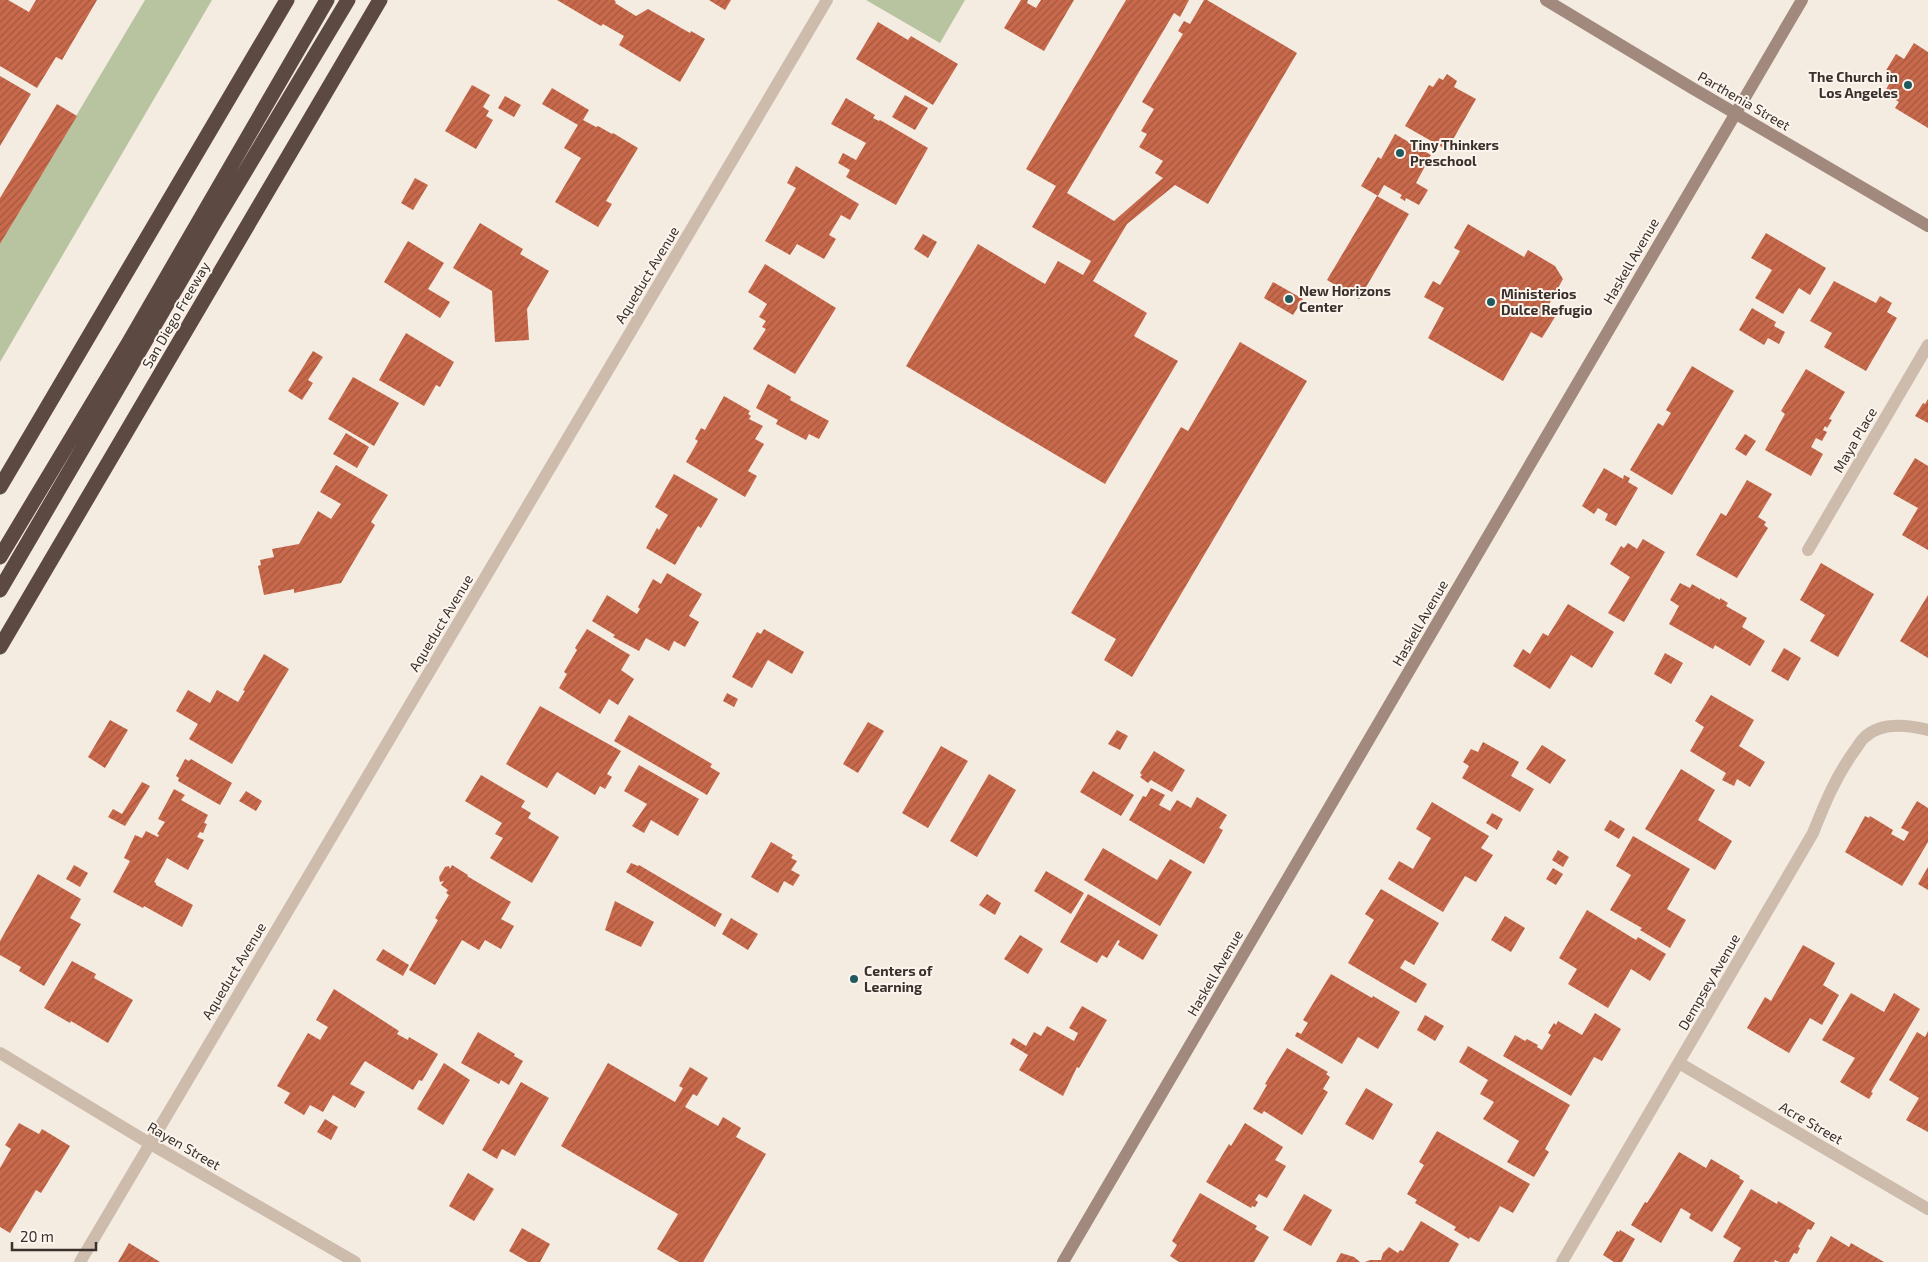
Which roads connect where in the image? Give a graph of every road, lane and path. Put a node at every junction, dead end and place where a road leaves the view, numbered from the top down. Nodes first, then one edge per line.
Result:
1 (287, 0) edge
2 (328, 0) edge
3 (348, 0) edge
4 (380, 0) edge
5 (827, 0) edge
6 (1546, 0) edge
7 (1802, 0) edge
8 (1735, 114) junction
9 (1928, 226) edge
10 (1928, 345) edge
11 (0, 487) edge
12 (1808, 550) dead end
13 (0, 557) edge
14 (0, 590) edge
15 (0, 647) edge
16 (1928, 730) edge
17 (0, 1053) edge
18 (1679, 1063) junction
19 (149, 1143) junction
20 (1928, 1209) edge
21 (80, 1262) edge
22 (355, 1262) edge
23 (1063, 1262) edge
24 (1562, 1262) edge

1 - 11 highway
2 - 13 highway
3 - 14 highway
4 - 15 highway, San Diego Freeway
5 - 19 street, Aqueduct Avenue
6 - 8 main road, Parthenia Street
7 - 8 main road, Haskell Avenue
8 - 9 main road, Parthenia Street
8 - 23 main road, Haskell Avenue
10 - 12 street, Maya Place
16 - 18 street, Dempsey Avenue
17 - 19 street, Rayen Street
18 - 20 street, Acre Street
18 - 24 street, Dempsey Avenue
19 - 21 street, Aqueduct Avenue
19 - 22 street, Rayen Street

